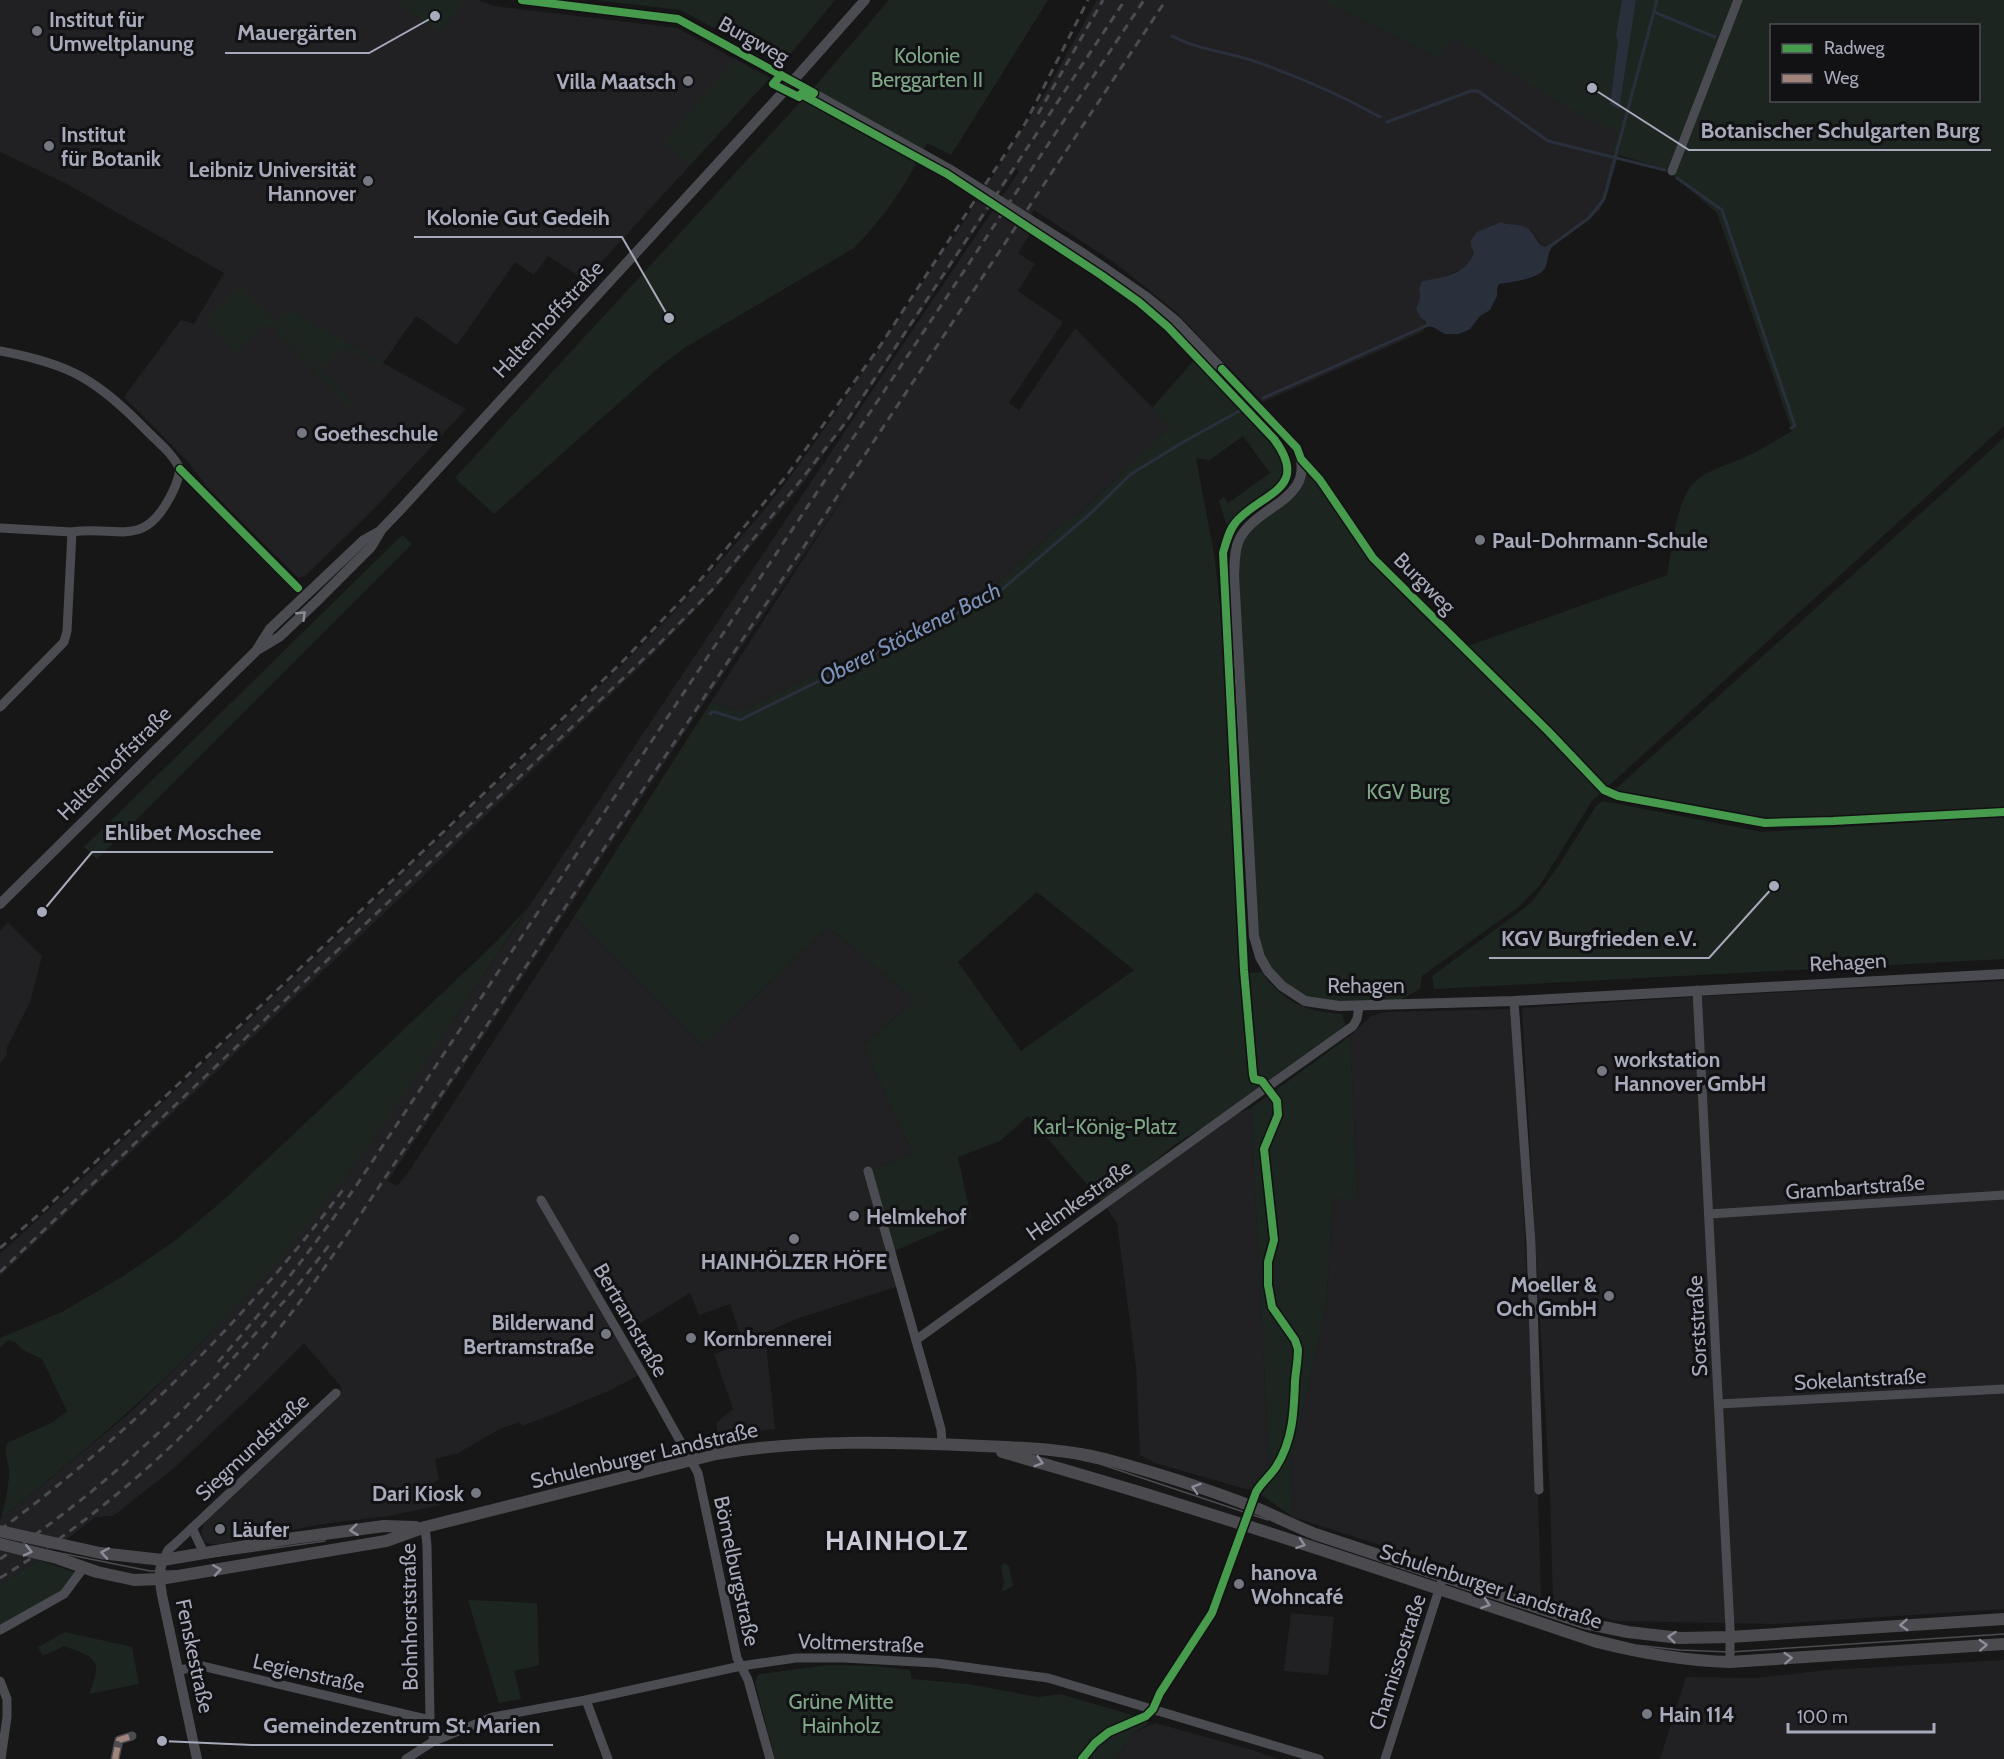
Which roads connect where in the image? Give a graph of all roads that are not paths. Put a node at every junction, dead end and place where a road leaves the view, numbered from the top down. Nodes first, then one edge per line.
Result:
1 (522, 0) edge
2 (865, 0) edge
3 (1738, 0) edge
4 (793, 82) junction
5 (1672, 171) dead end
6 (0, 351) edge
7 (1302, 459) junction
8 (0, 528) edge
9 (72, 532) junction
10 (0, 707) edge
11 (1604, 790) dead end
12 (0, 904) edge
13 (2004, 974) edge
14 (1697, 990) junction
15 (1514, 1001) junction
16 (1359, 1006) junction
17 (868, 1171) dead end
18 (2004, 1195) edge
19 (541, 1200) dead end
20 (1709, 1214) junction
21 (916, 1340) junction
22 (2004, 1389) edge
23 (336, 1393) dead end
24 (1719, 1404) junction
25 (942, 1444) junction
26 (983, 1446) junction
27 (690, 1459) junction
28 (1539, 1490) dead end
29 (425, 1527) junction
30 (192, 1528) junction
31 (0, 1531) edge
32 (0, 1544) edge
33 (204, 1553) junction
34 (163, 1560) junction
35 (84, 1567) junction
36 (160, 1579) junction
37 (1441, 1582) junction
38 (2004, 1618) edge
39 (0, 1630) edge
40 (1730, 1637) junction
41 (2004, 1644) edge
42 (1730, 1662) junction
43 (741, 1666) junction
44 (179, 1670) junction
45 (0, 1681) edge
46 (586, 1700) junction
47 (430, 1720) junction
48 (132, 1736) dead end
49 (434, 1741) junction
50 (1, 1759) edge
51 (115, 1759) edge
52 (197, 1759) edge
53 (406, 1759) edge
54 (608, 1759) edge
55 (770, 1759) edge
56 (1319, 1759) edge
57 (1385, 1759) edge

1 - 4 street, Burgweg
2 - 4 street, Haltenhoffstraße
3 - 5 street
4 - 7 street, Burgweg
4 - 12 street, Haltenhoffstraße
6 - 9 street
7 - 11 street, Burgweg
7 - 16 street, Rehagen
8 - 9 street
9 - 10 street
13 - 14 street, Rehagen
14 - 15 street, Rehagen
14 - 20 street, Sorststraße
15 - 16 street, Rehagen
15 - 28 street
16 - 21 street, Helmkestraße
17 - 21 street
18 - 20 street, Grambartstraße
19 - 27 street, Bertramstraße
20 - 24 street, Sorststraße
21 - 25 street
22 - 24 street, Sokelantstraße
23 - 30 street, Siegmundstraße
24 - 40 street, Sorststraße
25 - 26 main road, Schulenburger Landstraße
25 - 27 main road, Schulenburger Landstraße
26 -> 37 main road, Schulenburger Landstraße
37 -> 26 main road, Schulenburger Landstraße
27 - 29 main road, Schulenburger Landstraße
27 - 43 street, Bömelburgstraße
29 -> 33 main road, Schulenburger Landstraße
36 -> 29 main road, Schulenburger Landstraße
29 - 47 street, Bohnhorststraße
30 - 33 street, Siegmundstraße
30 - 34 street, Siegmundstraße
34 -> 31 main road, Schulenburger Landstraße
32 -> 35 main road, Schulenburger Landstraße
33 - 34 main road, Schulenburger Landstraße
34 - 36 street, Fenskestraße
35 - 36 main road, Schulenburger Landstraße
35 - 39 street
36 - 44 street, Fenskestraße
40 -> 37 main road, Schulenburger Landstraße
37 -> 42 main road, Schulenburger Landstraße
37 - 57 street, Chamissostraße
38 -> 40 main road, Schulenburger Landstraße
40 - 42 street, Sorststraße
42 -> 41 main road, Schulenburger Landstraße
43 - 46 street, Voltmerstraße
43 - 55 street, Bömelburgstraße
43 - 56 street, Voltmerstraße
44 - 47 street, Legienstraße
44 - 52 street, Fenskestraße
45 - 50 street
46 - 49 street, Voltmerstraße
46 - 54 street
47 - 49 street, Bohnhorststraße
48 - 51 street
49 - 53 street, Voltmerstraße

